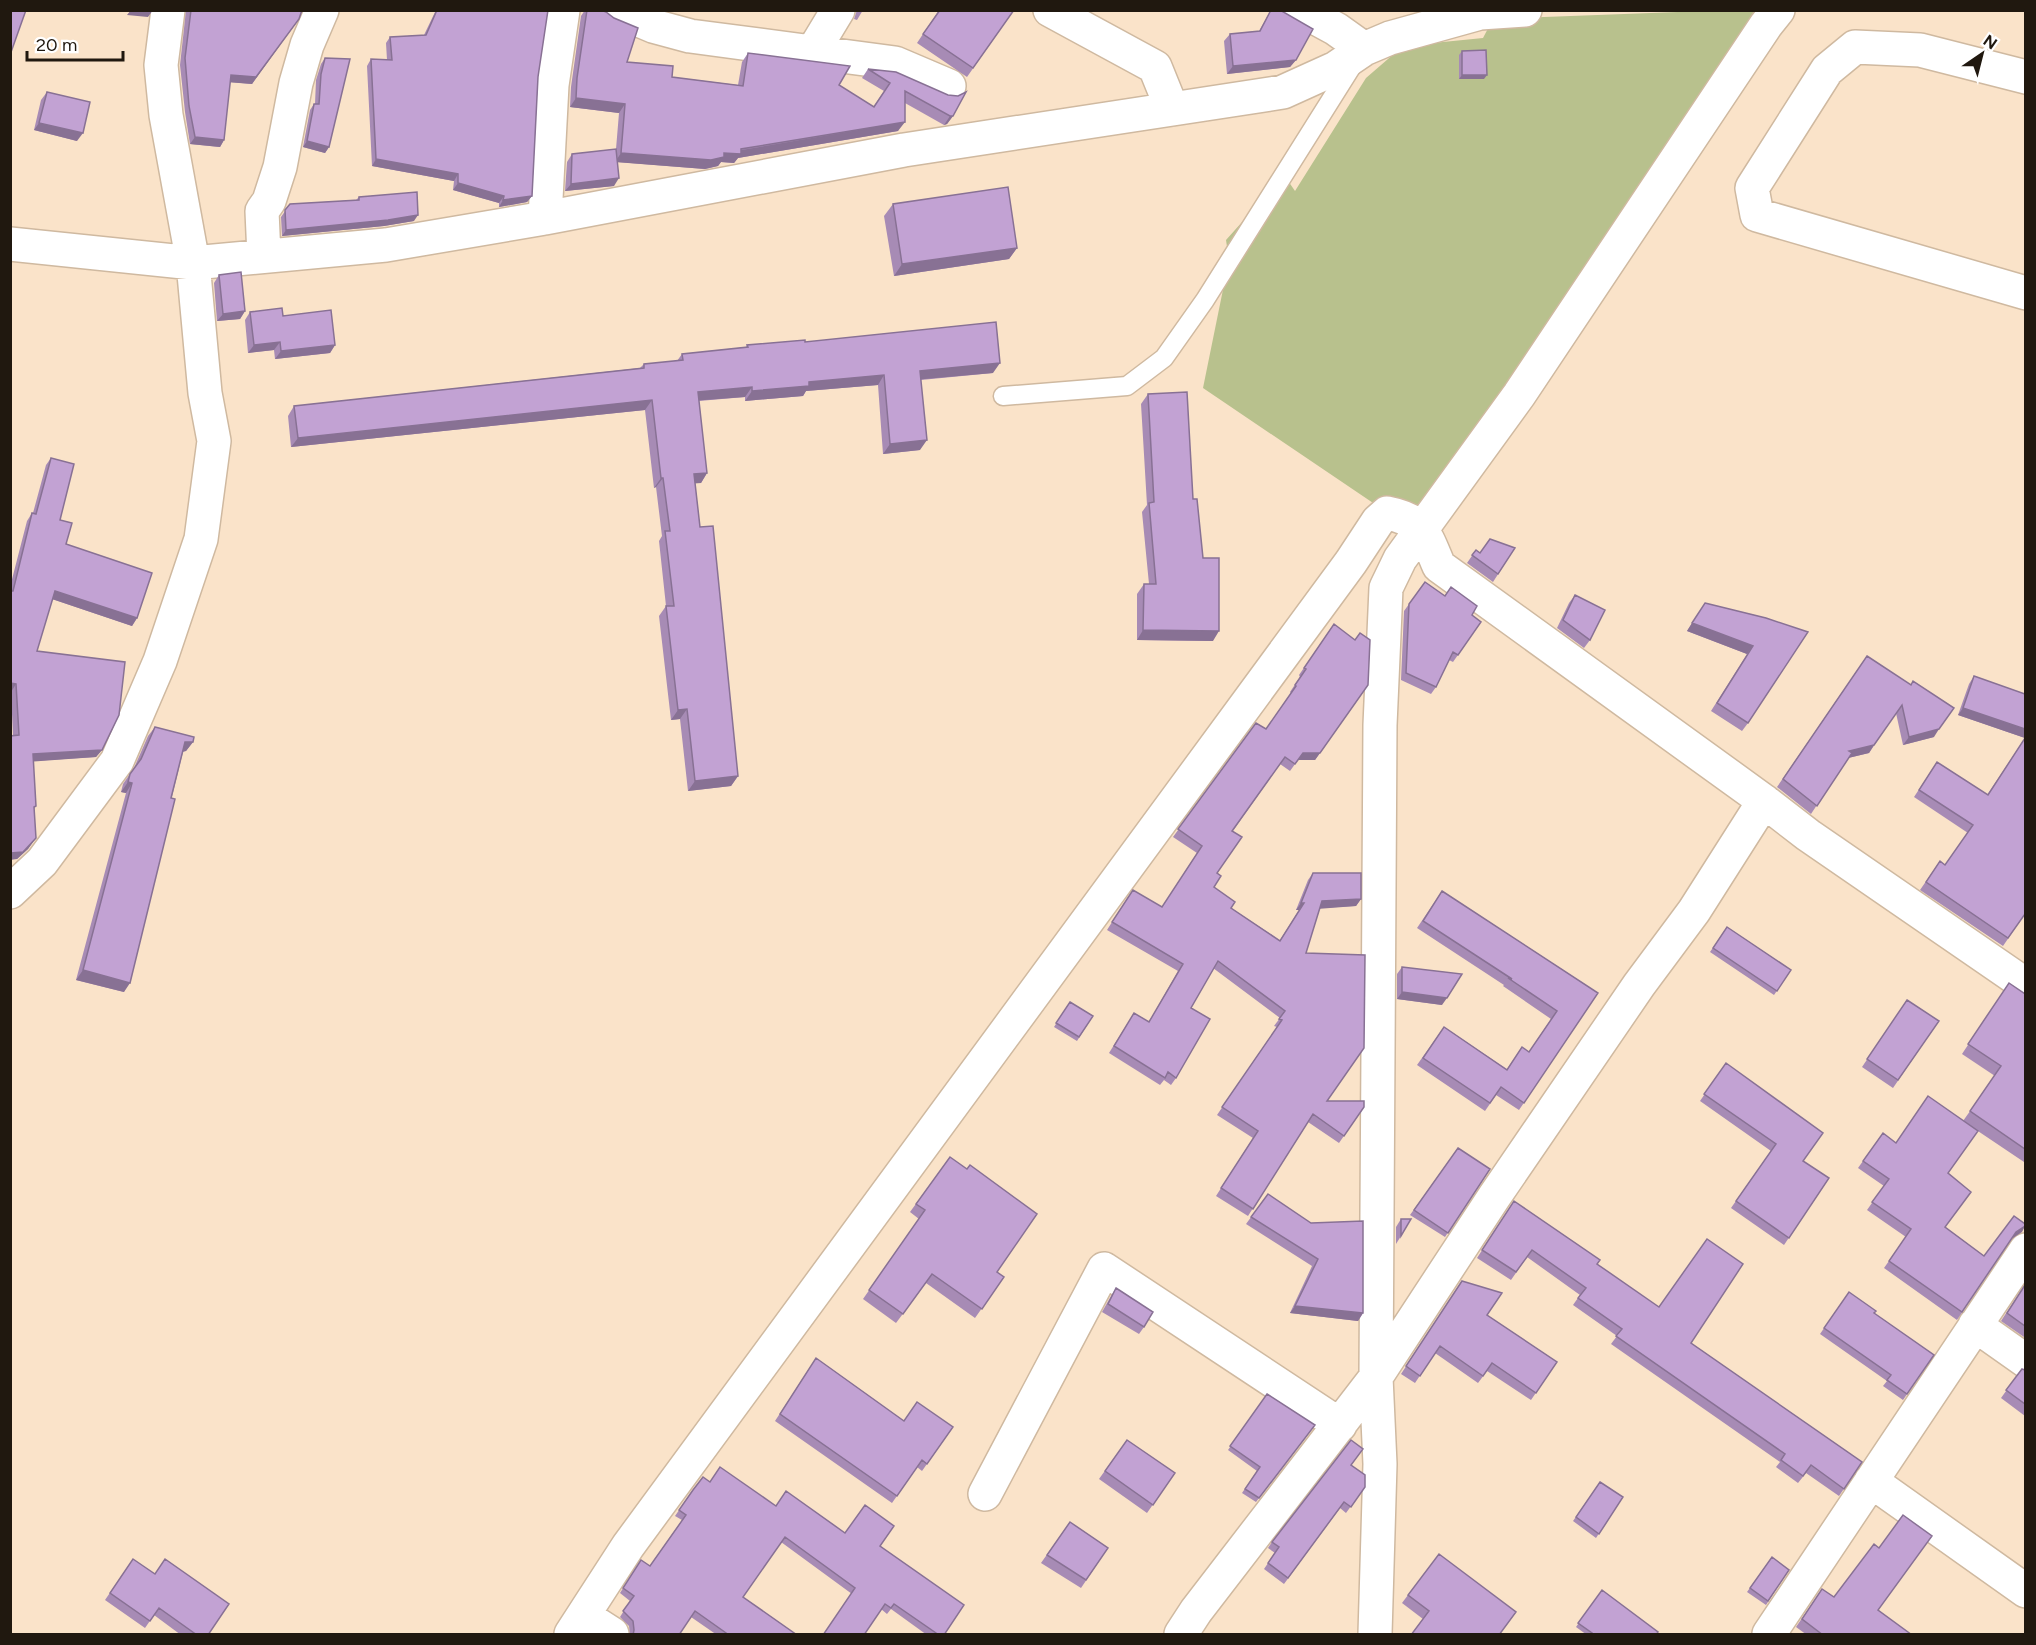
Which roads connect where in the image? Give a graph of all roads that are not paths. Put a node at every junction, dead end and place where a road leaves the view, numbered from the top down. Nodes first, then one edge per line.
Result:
1 (168, 10) edge
2 (322, 10) edge
3 (562, 10) edge
4 (615, 10) edge
5 (838, 10) edge
6 (1050, 10) edge
7 (1301, 10) edge
8 (1525, 10) edge
9 (1778, 10) edge
10 (1380, 33) edge
11 (812, 53) junction
12 (2025, 77) edge
13 (949, 86) dead end
14 (1172, 109) junction
15 (545, 218) junction
16 (10, 244) edge
17 (264, 256) junction
18 (193, 263) junction
19 (2025, 292) edge
20 (1003, 396) dead end
21 (1423, 530) junction
22 (1764, 801) junction
23 (10, 892) edge
24 (2025, 985) edge
25 (2025, 1250) edge
26 (1975, 1325) junction
27 (2025, 1361) edge
28 (1376, 1377) junction
29 (1340, 1425) junction
30 (1871, 1481) junction
31 (985, 1494) dead end
32 (2025, 1591) edge
33 (577, 1625) edge
34 (612, 1635) edge
35 (1181, 1635) edge
36 (1375, 1635) edge
37 (1769, 1635) edge

1 - 18 street
2 - 17 street
3 - 15 street
4 - 11 street
5 - 11 street
6 - 14 street
7 - 10 street
8 - 10 street
9 - 21 street
10 - 14 street
10 - 20 lane
11 - 13 street
12 - 19 street
14 - 15 street
15 - 17 street
16 - 18 street
17 - 18 street
18 - 23 street
21 - 22 street
21 - 28 street
21 - 33 street
22 - 24 street
22 - 28 street
25 - 26 street
26 - 27 street
26 - 30 street
28 - 29 street
28 - 36 street
29 - 31 street
29 - 35 street
30 - 32 street
30 - 37 street
33 - 34 street

